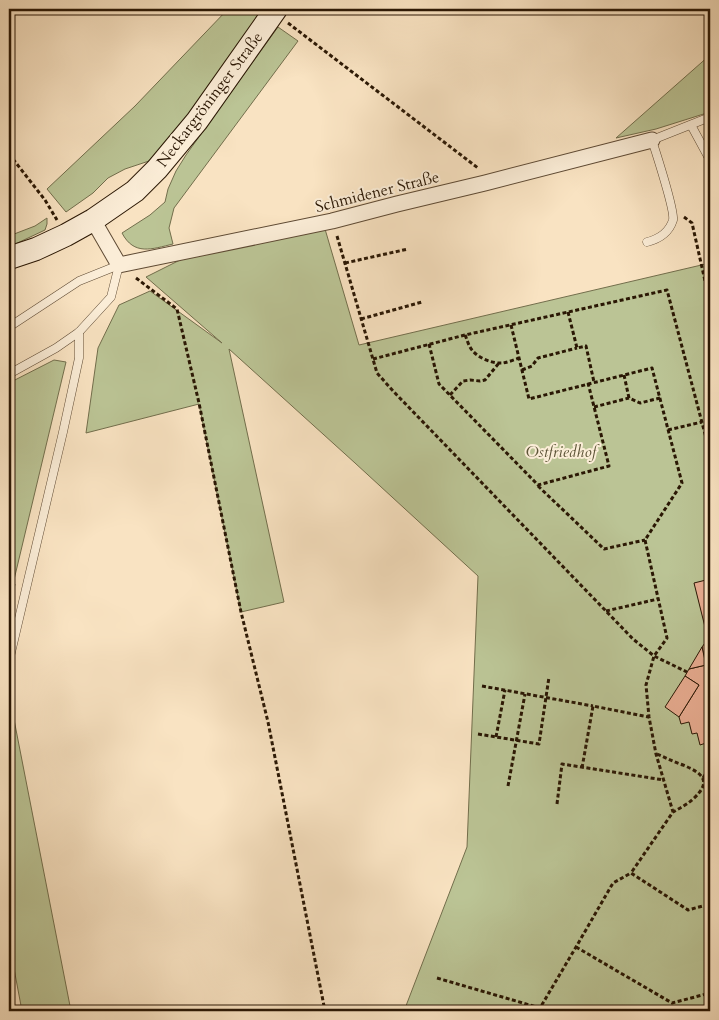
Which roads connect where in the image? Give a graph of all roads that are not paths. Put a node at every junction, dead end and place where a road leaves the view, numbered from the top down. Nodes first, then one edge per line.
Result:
1 (275, 10) edge
2 (710, 117) edge
3 (690, 125) junction
4 (652, 140) junction
5 (710, 160) edge
6 (93, 220) junction
7 (647, 242) dead end
8 (9, 258) edge
9 (119, 265) junction
10 (9, 327) edge
11 (79, 332) junction
12 (9, 374) edge
13 (9, 661) edge

1 - 6 main road, Neckargröninger Straße
2 - 3 lane, Schmidener Straße
3 - 4 lane, Schmidener Straße
3 - 5 lane
4 - 7 lane
4 - 9 street, Schmidener Straße
6 - 8 main road, Neckargröninger Straße
6 - 9 street
9 - 10 lane
9 - 11 lane
11 - 12 lane
11 - 13 lane

